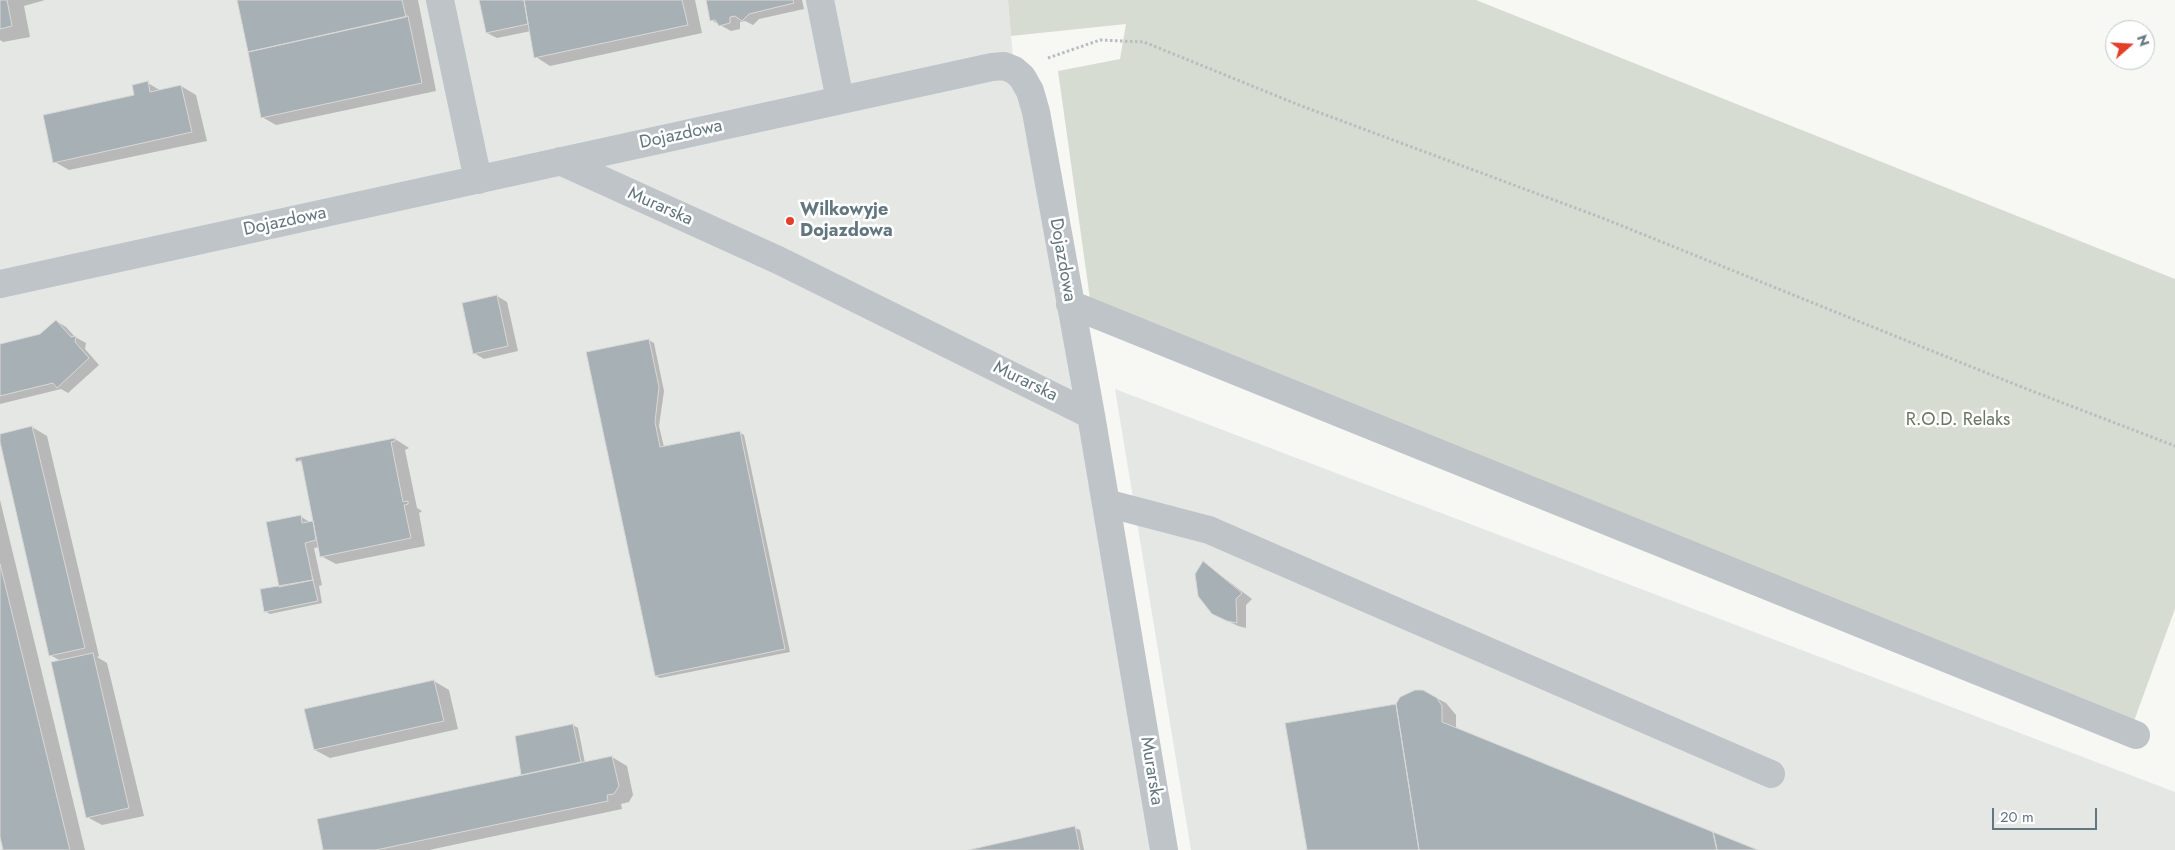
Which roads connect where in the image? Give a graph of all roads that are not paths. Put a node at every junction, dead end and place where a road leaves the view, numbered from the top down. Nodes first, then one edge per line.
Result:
1 (440, 0) edge
2 (820, 0) edge
3 (840, 100) junction
4 (560, 162) junction
5 (478, 180) junction
6 (0, 284) edge
7 (1070, 304) junction
8 (1090, 414) junction
9 (1106, 504) junction
10 (2136, 735) dead end
11 (1771, 774) dead end
12 (1164, 850) edge

1 - 5 street
2 - 3 street
3 - 4 street, Dojazdowa
3 - 7 street, Dojazdowa
4 - 5 street, Dojazdowa
4 - 8 street, Murarska
5 - 6 street, Dojazdowa
7 - 8 street, Dojazdowa
7 - 10 street
8 - 9 street, Murarska
9 - 11 street
9 - 12 street, Murarska

